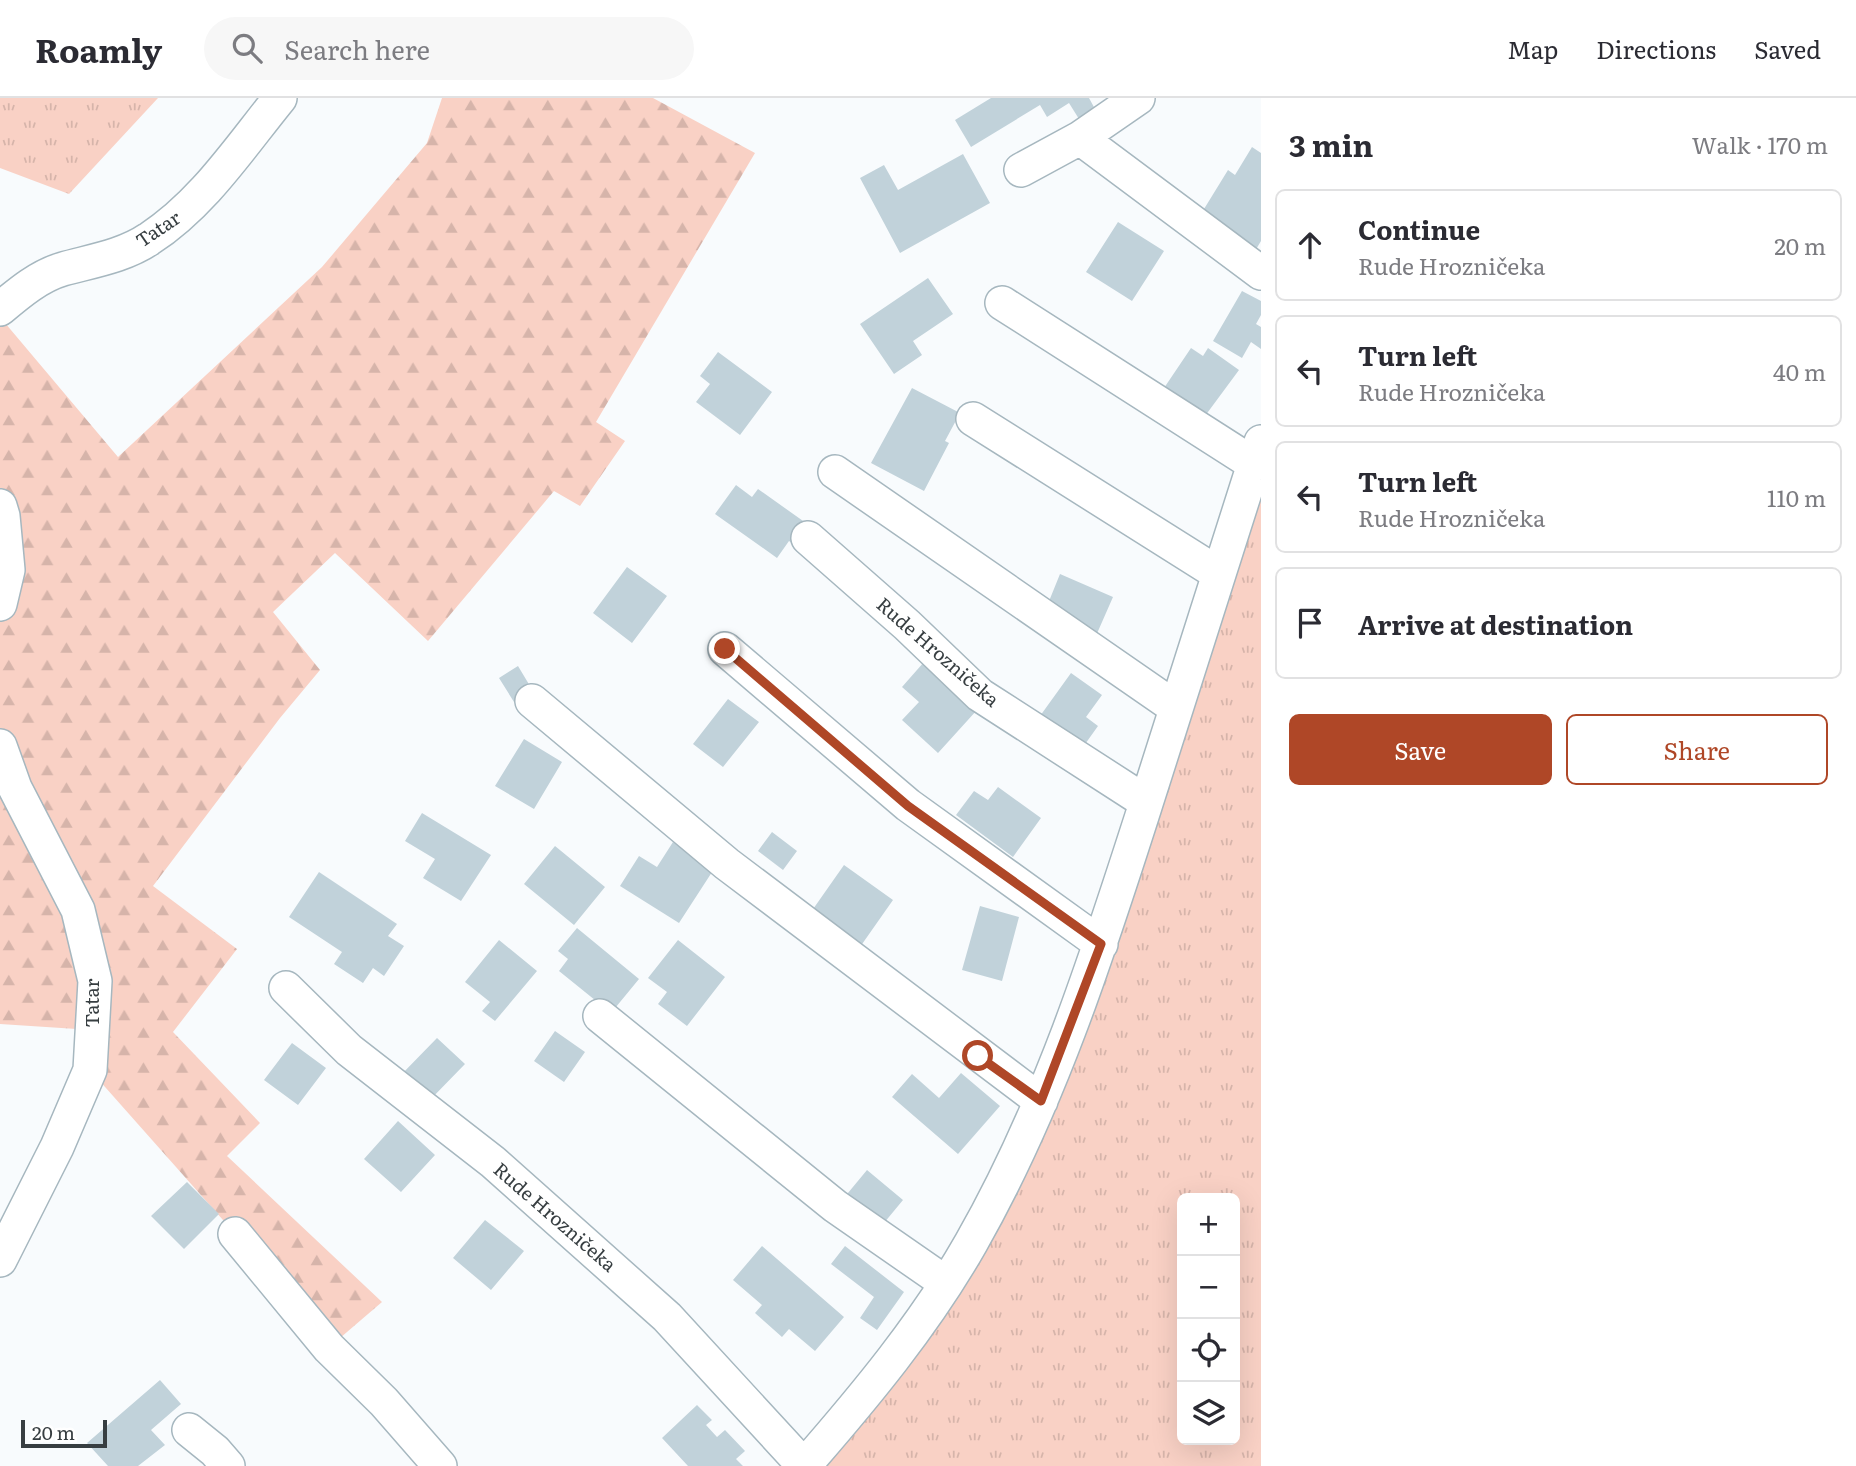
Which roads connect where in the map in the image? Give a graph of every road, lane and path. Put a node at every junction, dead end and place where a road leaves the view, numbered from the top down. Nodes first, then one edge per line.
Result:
1 (281, 98) edge
2 (1138, 98) edge
3 (1080, 138) junction
4 (1021, 170) dead end
5 (1261, 272) edge
6 (1002, 303) dead end
7 (0, 309) edge
8 (973, 419) dead end
9 (1258, 453) edge
10 (835, 472) dead end
11 (0, 506) edge
12 (808, 538) dead end
13 (1219, 575) junction
14 (0, 604) edge
15 (725, 649) dead end
16 (532, 701) dead end
17 (1176, 708) junction
18 (0, 746) edge
19 (1146, 803) junction
20 (1101, 944) junction
21 (286, 988) dead end
22 (600, 1016) dead end
23 (1041, 1101) junction
24 (235, 1234) dead end
25 (0, 1260) edge
26 (946, 1283) junction
27 (189, 1430) dead end
28 (228, 1466) edge
29 (440, 1466) edge
30 (804, 1466) edge

1 - 7 street, Tatar
2 - 3 street
3 - 4 street
3 - 5 street
6 - 9 street, Rude Hrozničeka
8 - 13 street
9 - 13 street, Rude Hrozničeka
10 - 17 street
11 - 14 street
12 - 19 street, Rude Hrozničeka
13 - 17 street, Rude Hrozničeka
15 - 20 street
16 - 23 street
17 - 19 street, Rude Hrozničeka
18 - 25 street, Tatar
19 - 20 street, Rude Hrozničeka
20 - 23 street, Rude Hrozničeka
21 - 30 street, Rude Hrozničeka
22 - 26 street
23 - 26 street, Rude Hrozničeka
24 - 29 street
26 - 30 street, Rude Hrozničeka
27 - 28 street

